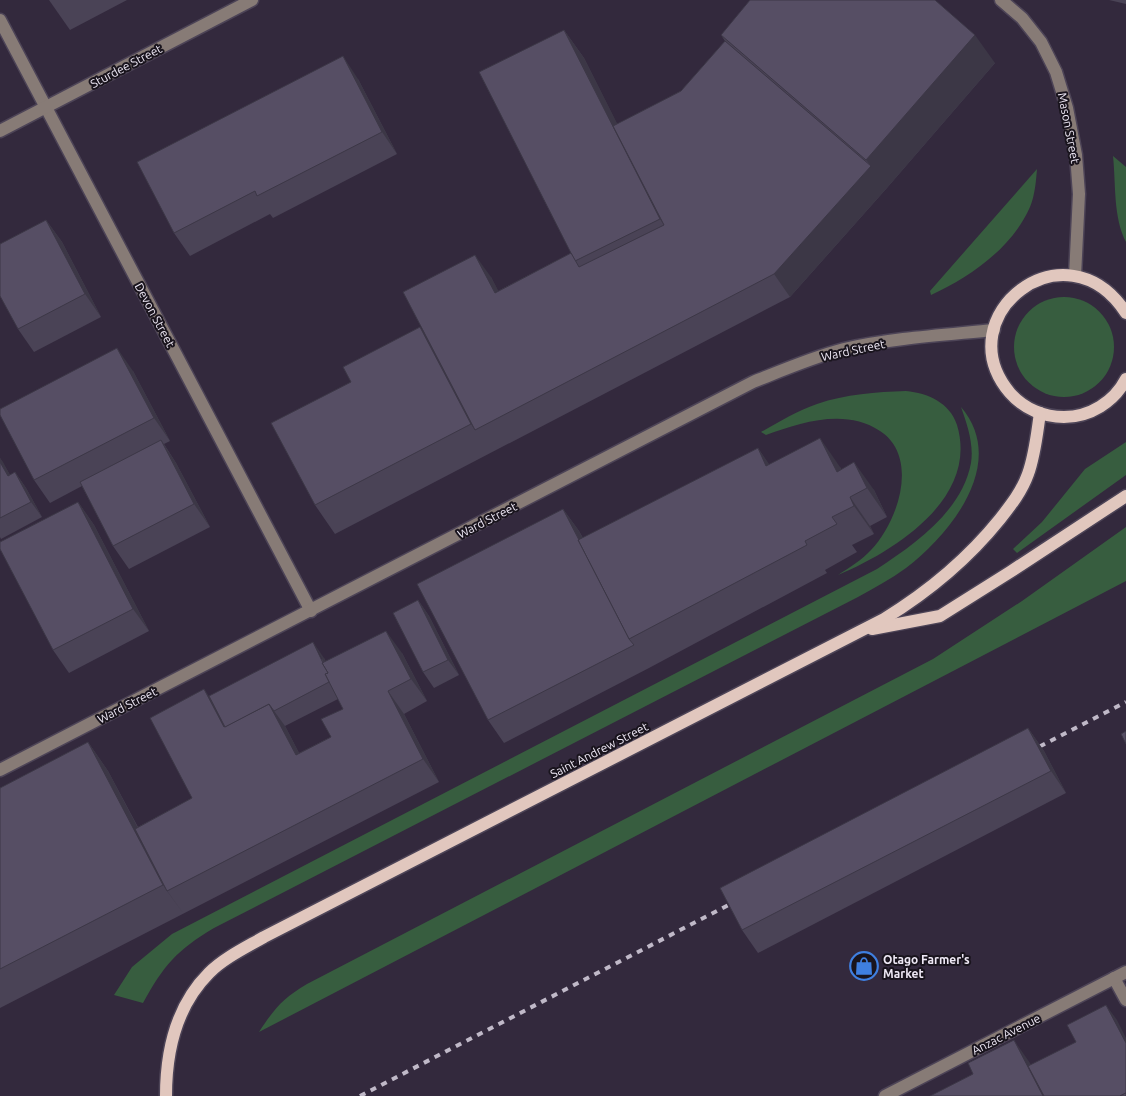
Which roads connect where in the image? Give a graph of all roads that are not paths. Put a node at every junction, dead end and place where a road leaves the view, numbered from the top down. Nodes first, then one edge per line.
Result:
1 (252, 0) edge
2 (1001, 0) edge
3 (0, 20) edge
4 (46, 108) junction
5 (0, 131) edge
6 (1076, 276) junction
7 (1120, 296) edge
8 (1126, 313) edge
9 (994, 330) junction
10 (1126, 380) edge
11 (1040, 413) junction
12 (1126, 496) edge
13 (311, 610) junction
14 (856, 633) junction
15 (0, 770) edge
16 (1126, 972) edge
17 (1114, 978) junction
18 (1126, 1000) edge
19 (166, 1096) edge
20 (885, 1096) edge

1 - 4 street, Sturdee Street
2 - 6 street, Mason Street
3 - 4 street, Devon Street
4 - 5 street, Sturdee Street
4 - 13 street, Devon Street
6 - 7 main road
6 - 9 main road
7 - 8 main road
9 - 11 main road
9 - 13 street, Ward Street
10 - 11 main road
11 - 14 main road, Saint Andrew Street
12 - 14 main road
13 - 15 street, Ward Street
14 - 19 main road, Saint Andrew Street
16 - 17 street, Anzac Avenue
17 - 18 street
17 - 20 street, Anzac Avenue

